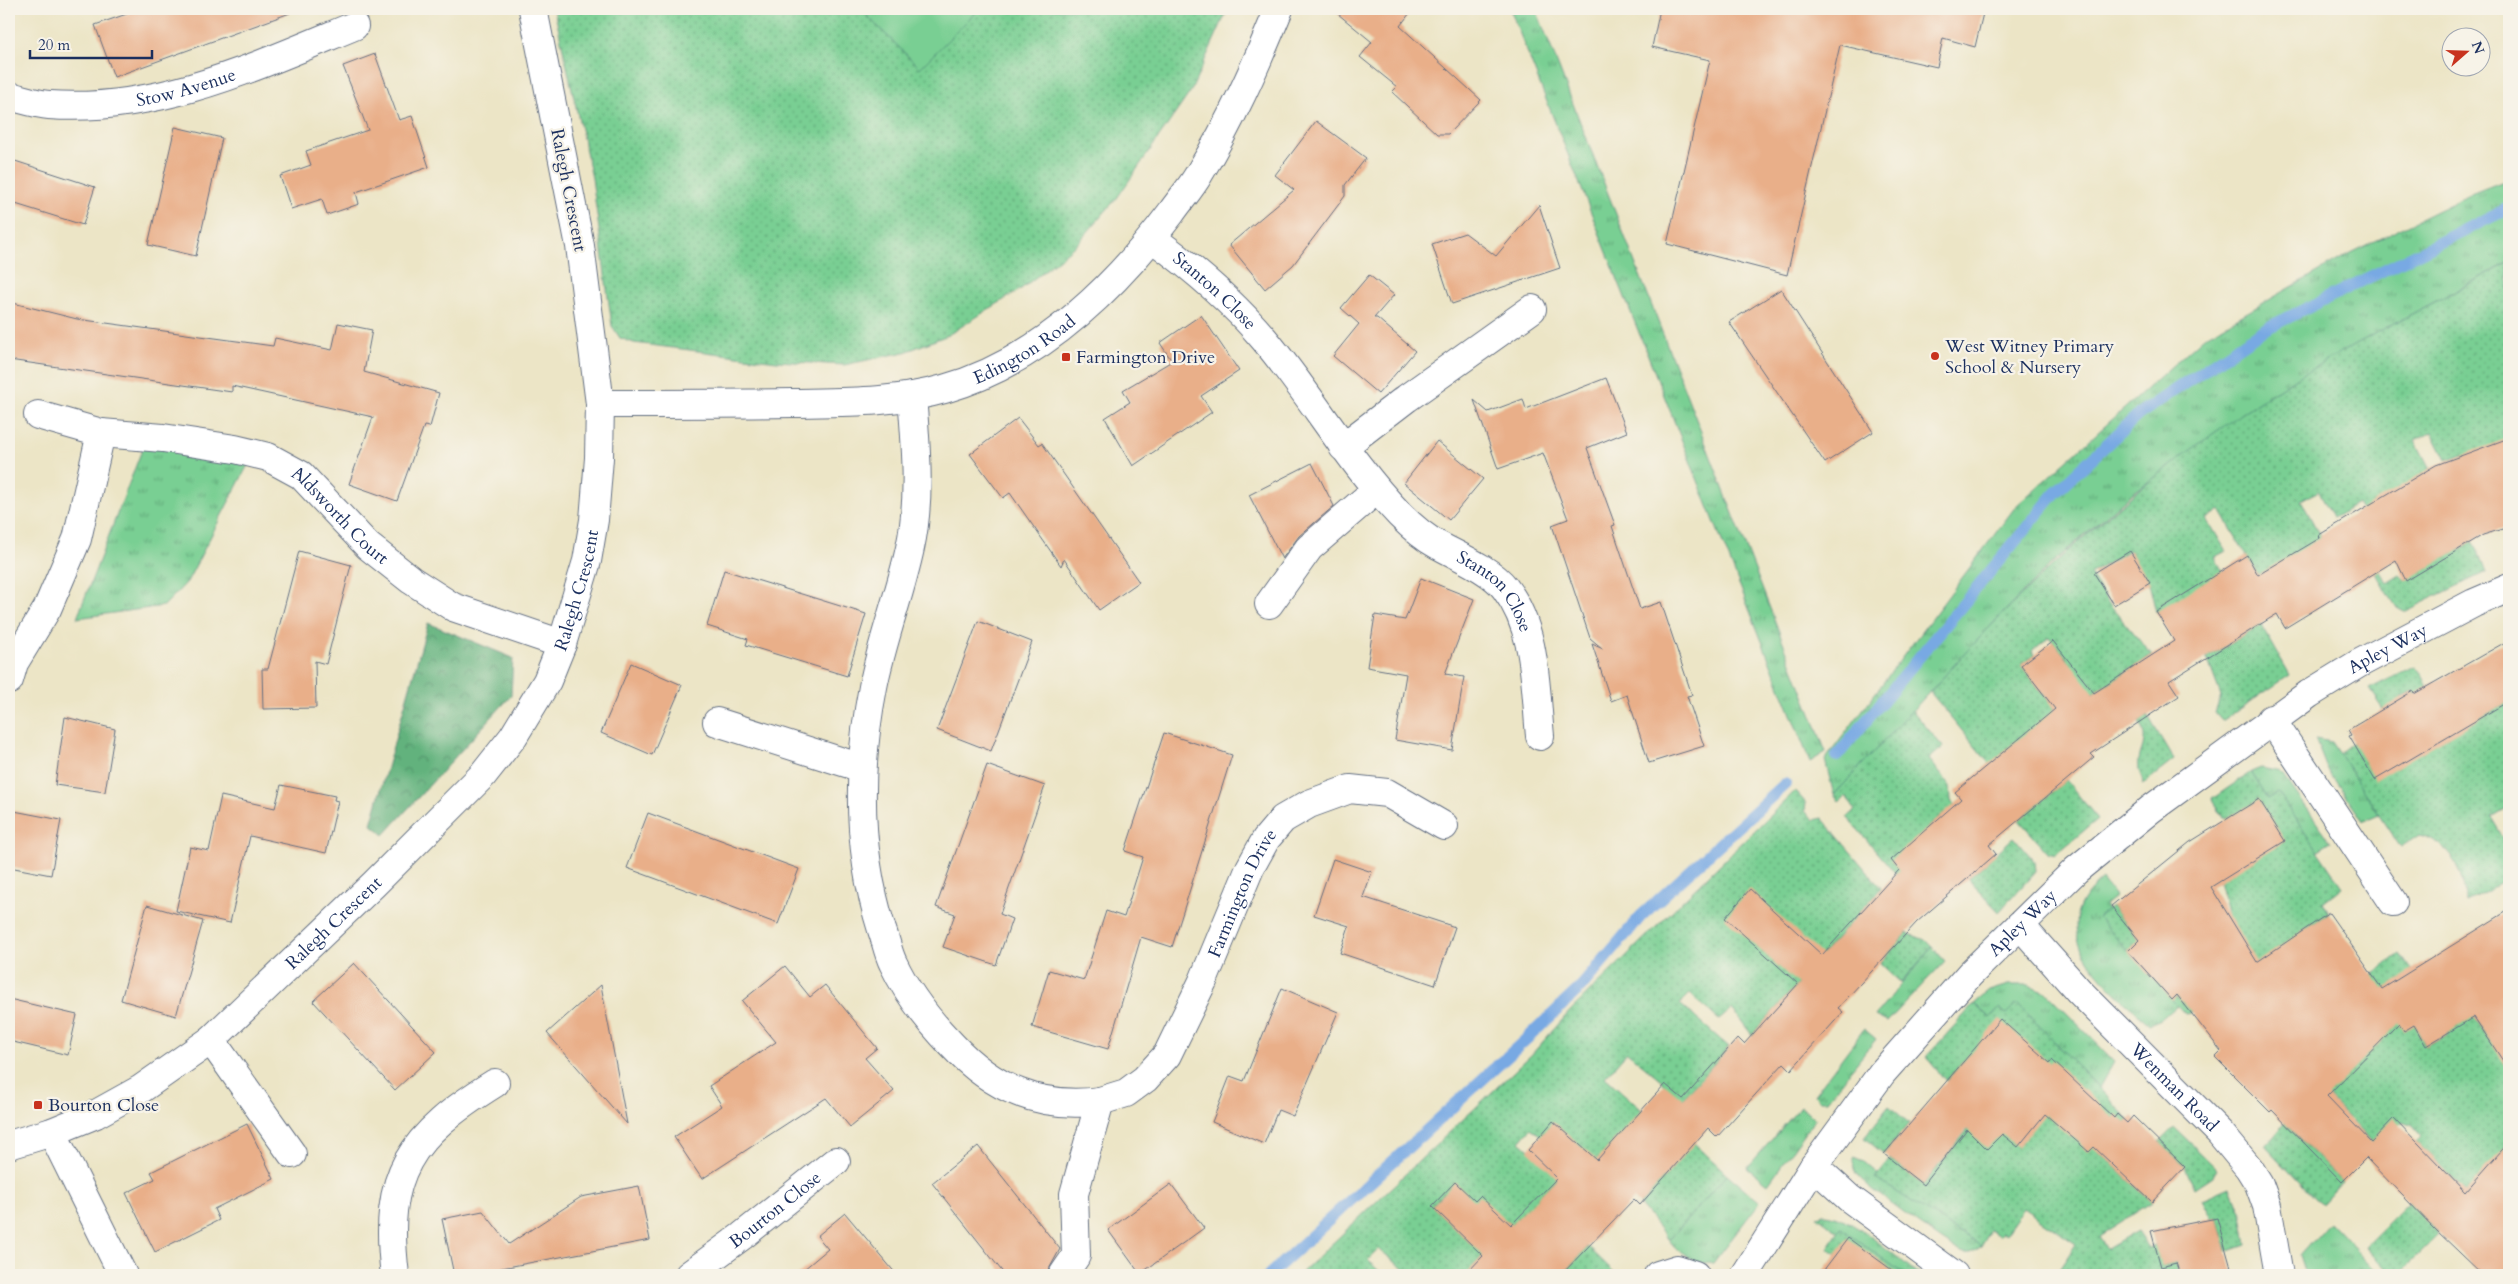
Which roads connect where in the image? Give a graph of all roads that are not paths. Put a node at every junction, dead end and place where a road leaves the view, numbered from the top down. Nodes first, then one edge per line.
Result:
1 (533, 9) edge
2 (1279, 9) edge
3 (354, 26) dead end
4 (9, 96) edge
5 (1152, 238) junction
6 (1532, 309) dead end
7 (912, 396) junction
8 (600, 404) junction
9 (38, 415) dead end
10 (101, 433) junction
11 (1343, 447) junction
12 (1376, 490) junction
13 (2509, 588) edge
14 (1269, 604) dead end
15 (562, 644) junction
16 (9, 680) edge
17 (2271, 720) junction
18 (717, 722) dead end
19 (1540, 736) dead end
20 (862, 768) junction
21 (1444, 826) dead end
22 (2393, 902) dead end
23 (2020, 925) junction
24 (211, 1040) junction
25 (495, 1083) dead end
26 (1100, 1101) junction
27 (52, 1132) junction
28 (9, 1145) edge
29 (292, 1154) dead end
30 (836, 1161) dead end
31 (1814, 1166) junction
32 (123, 1275) edge
33 (395, 1275) edge
34 (689, 1275) edge
35 (1064, 1275) edge
36 (1658, 1275) edge
37 (1695, 1275) edge
38 (1745, 1275) edge
39 (1954, 1275) edge
40 (2279, 1275) edge

1 - 8 street, Ralegh Crescent
2 - 5 street, Edington Road
3 - 4 street, Stow Avenue
5 - 7 street, Edington Road
5 - 11 street, Stanton Close
6 - 11 street
7 - 8 street, Edington Road
7 - 20 street, Farmington Drive
8 - 15 street, Ralegh Crescent
9 - 10 street, Aldsworth Court
10 - 15 street, Aldsworth Court
10 - 16 street
11 - 12 street, Stanton Close
12 - 14 street
12 - 19 street, Stanton Close
13 - 17 street, Apley Way
15 - 24 street, Ralegh Crescent
17 - 22 street
17 - 23 street, Apley Way
18 - 20 street
20 - 26 street, Farmington Drive
21 - 26 street, Farmington Drive
23 - 31 street, Apley Way
23 - 40 street, Wenman Road
24 - 27 street, Ralegh Crescent
24 - 29 street
25 - 33 street
26 - 35 street
27 - 28 street, Ralegh Crescent
27 - 32 street
30 - 34 street, Bourton Close
31 - 38 street, Apley Way
31 - 39 street
36 - 37 street

